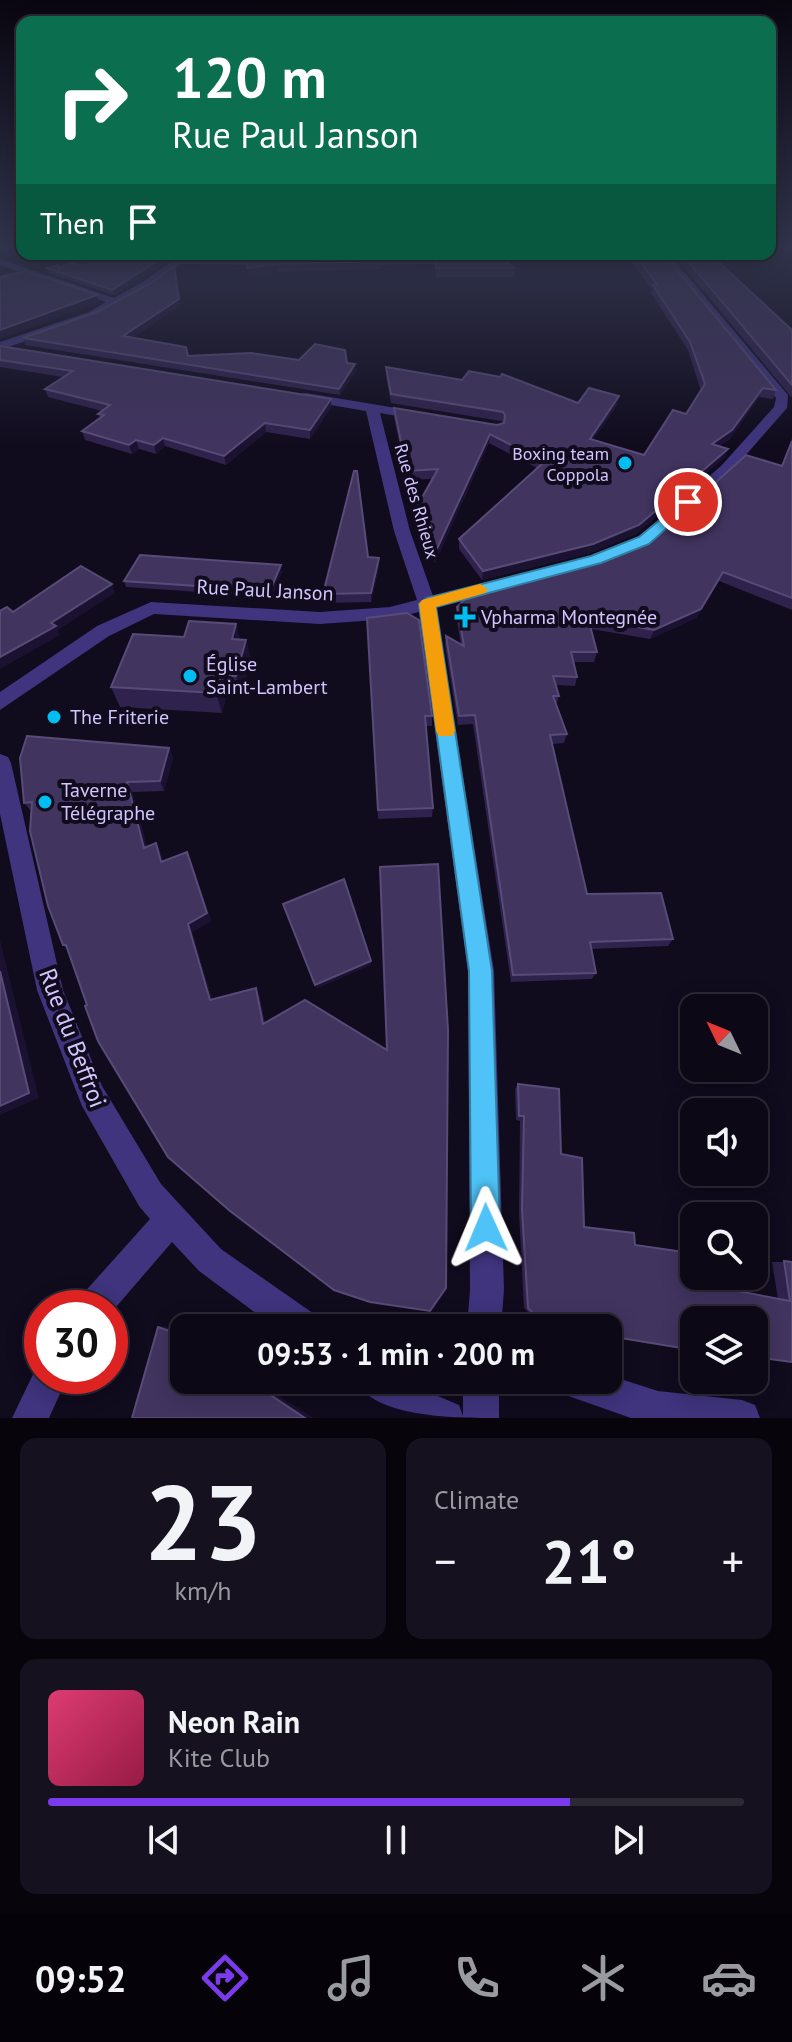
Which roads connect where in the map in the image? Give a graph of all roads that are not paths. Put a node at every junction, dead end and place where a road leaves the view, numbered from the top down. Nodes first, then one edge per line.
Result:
1 (92, 314) edge
2 (716, 314) edge
3 (0, 346) edge
4 (31, 352) edge
5 (294, 395) edge
6 (788, 398) edge
7 (372, 408) junction
8 (434, 418) edge
9 (427, 604) junction
10 (0, 702) edge
11 (0, 763) edge
12 (172, 1218) junction
13 (109, 1290) edge
14 (285, 1314) edge
15 (485, 1314) edge
16 (41, 1394) edge
17 (481, 1394) edge
18 (606, 1394) edge
19 (385, 1398) edge
20 (659, 1414) edge
21 (30, 1418) edge
22 (446, 1418) edge
23 (481, 1418) edge
24 (742, 1418) edge

1 - 3 street
2 - 6 street
3 - 4 street
5 - 7 street, Rue des Rhieux
6 - 9 street, Rue Paul Janson
7 - 8 street, Rue des Rhieux
7 - 9 street, Rue des Rhieux
9 - 10 street, Rue Paul Janson
9 - 15 street, Rue des Rhieux
11 - 12 street, Rue du Beffroi
12 - 13 street
12 - 14 street, Rue du Beffroi
16 - 21 street
17 - 23 street
18 - 20 street
19 - 22 street
20 - 24 street

